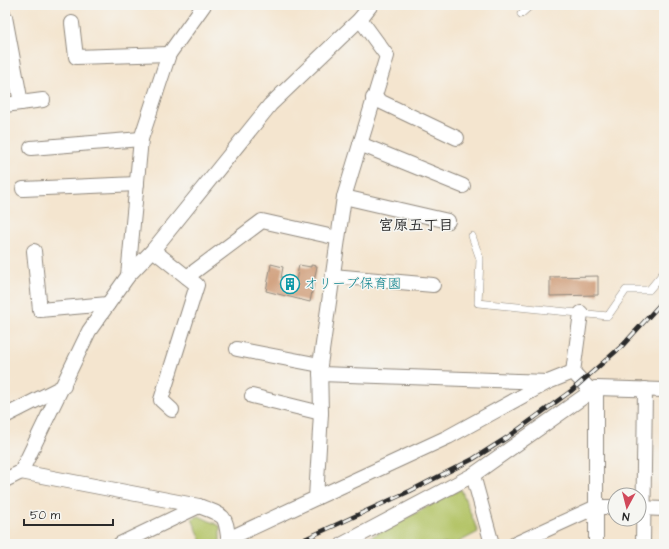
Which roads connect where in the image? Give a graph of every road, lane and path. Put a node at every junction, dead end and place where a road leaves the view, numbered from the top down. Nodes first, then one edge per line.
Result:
1 (204, 5) edge
2 (372, 5) edge
3 (531, 5) edge
4 (522, 14) dead end
5 (5, 17) edge
6 (360, 19) junction
7 (72, 23) dead end
8 (169, 54) junction
9 (373, 98) junction
10 (43, 100) dead end
11 (21, 103) junction
12 (5, 105) edge
13 (457, 138) dead end
14 (141, 139) junction
15 (360, 144) junction
16 (31, 148) dead end
17 (137, 184) junction
18 (463, 186) dead end
19 (23, 189) dead end
20 (344, 197) junction
21 (448, 221) dead end
22 (472, 236) dead end
23 (338, 238) junction
24 (153, 250) junction
25 (34, 251) dead end
26 (664, 272) edge
27 (128, 276) junction
28 (333, 276) junction
29 (187, 277) junction
30 (433, 286) dead end
31 (108, 304) junction
32 (580, 313) junction
33 (237, 349) dead end
34 (320, 369) junction
35 (573, 372) junction
36 (548, 382) junction
37 (64, 386) junction
38 (645, 389) junction
39 (594, 390) junction
40 (664, 390) edge
41 (252, 396) dead end
42 (172, 410) dead end
43 (321, 413) junction
44 (5, 416) edge
45 (21, 472) junction
46 (473, 475) junction
47 (5, 480) edge
48 (642, 487) edge
49 (316, 498) junction
50 (199, 506) junction
51 (596, 507) junction
52 (607, 507) edge
53 (647, 508) edge
54 (664, 509) edge
55 (642, 527) edge
56 (228, 541) edge
57 (348, 543) edge
58 (120, 544) edge
59 (492, 544) edge
60 (515, 544) edge
61 (596, 544) edge
62 (643, 544) edge

1 - 8 street
2 - 6 street
3 - 4 lane
5 - 11 street
6 - 9 street
6 - 24 street
7 - 8 street
8 - 14 street
9 - 13 street
9 - 15 street
10 - 11 street
11 - 12 street
14 - 16 street
14 - 17 street
15 - 18 street
15 - 20 street
17 - 19 street
17 - 27 street
20 - 21 street
20 - 23 street
22 - 32 lane
23 - 28 street
23 - 29 street
24 - 27 street
24 - 29 street
25 - 31 street
26 - 32 lane
27 - 31 street
28 - 30 street
28 - 34 street
29 - 42 street
31 - 37 street
32 - 35 street
33 - 34 street
34 - 36 street
34 - 43 street
35 - 36 street
35 - 39 street
36 - 49 street
37 - 44 street
37 - 45 street
38 - 39 street
38 - 40 street
38 - 48 street
39 - 46 street
39 - 51 street
41 - 43 street
43 - 49 street
45 - 47 street
45 - 50 street
46 - 57 street
46 - 59 street
49 - 56 street
50 - 56 street
50 - 58 street
51 - 52 street
51 - 60 street
51 - 61 street
53 - 54 street
55 - 62 street

